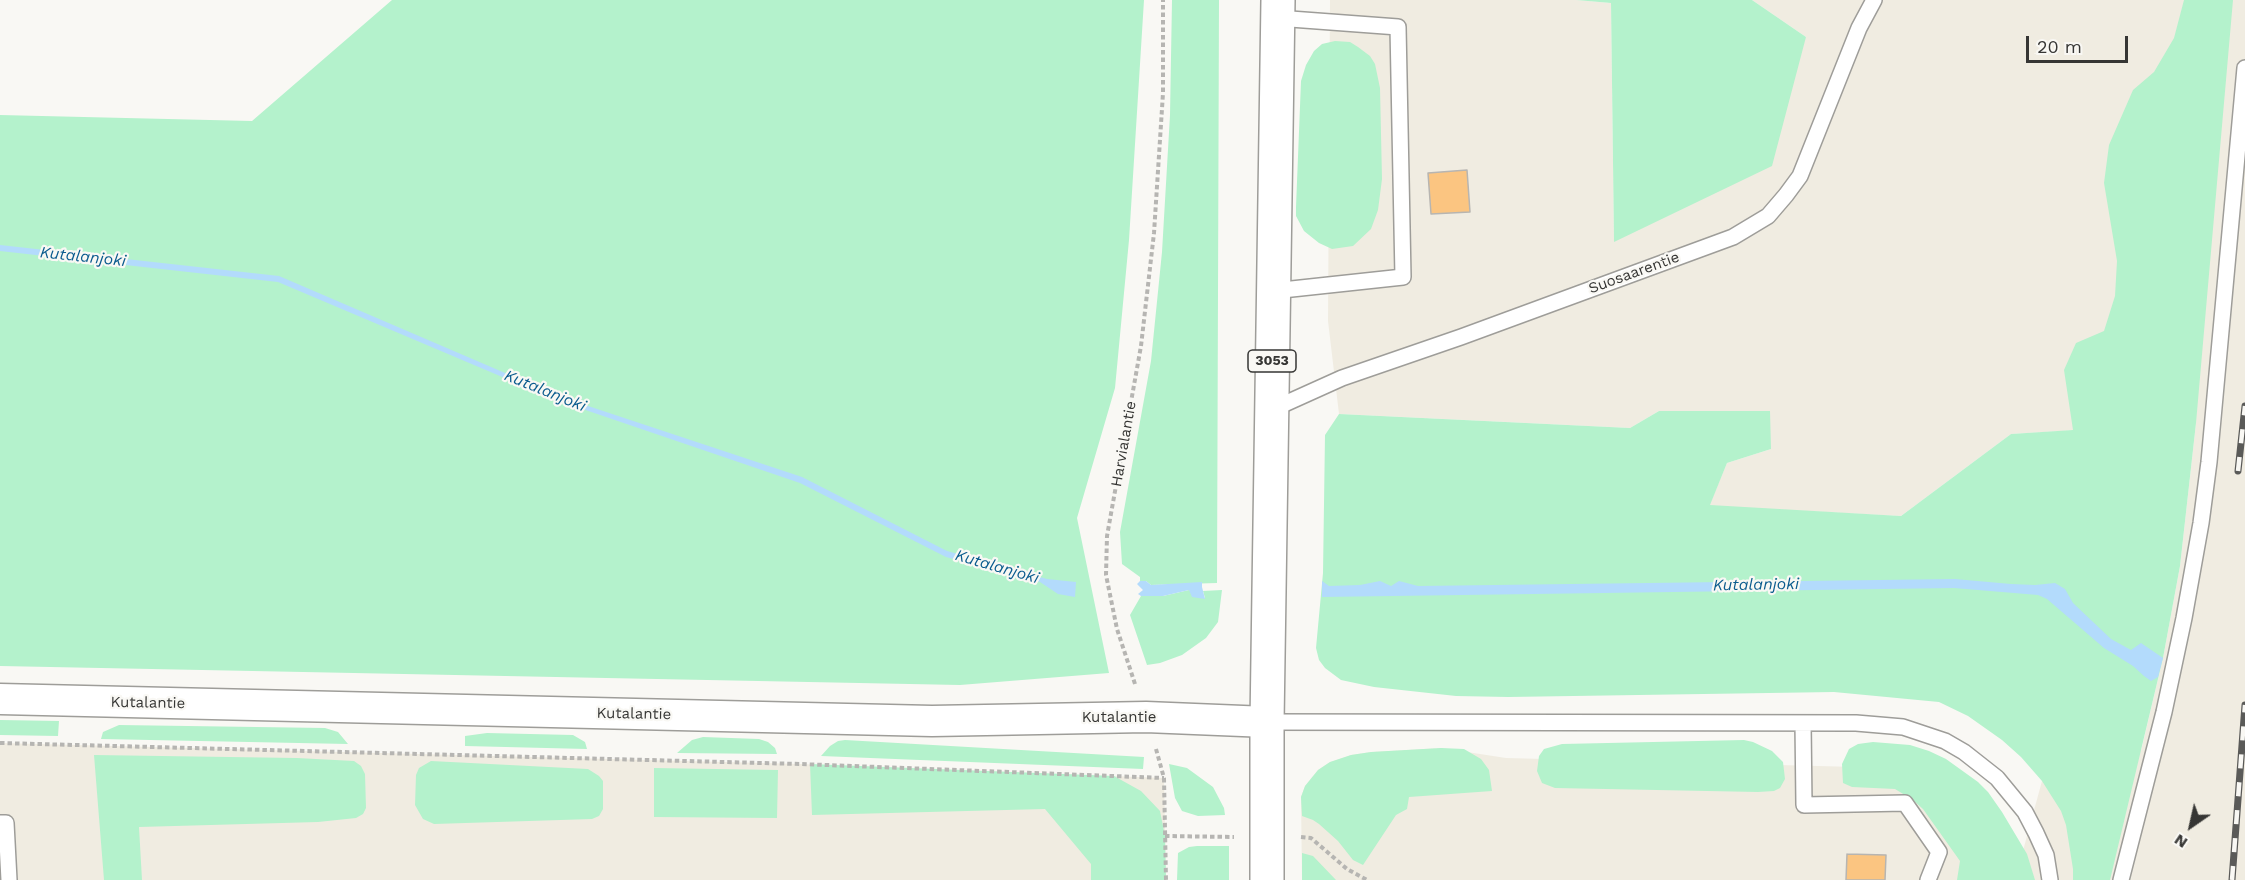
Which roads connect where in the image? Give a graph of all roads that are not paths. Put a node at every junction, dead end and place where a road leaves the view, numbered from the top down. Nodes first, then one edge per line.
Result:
1 (1874, 0) edge
2 (1277, 9) edge
3 (2245, 68) edge
4 (1273, 291) junction
5 (1271, 410) junction
6 (0, 699) edge
7 (1267, 722) junction
8 (1803, 723) junction
9 (0, 823) edge
10 (9, 880) edge
11 (1268, 880) edge
12 (1928, 880) edge
13 (2050, 880) edge
14 (2121, 880) edge

1 - 5 lane, Suosaarentie
2 - 4 main road, 3053
2 - 4 lane
3 - 14 lane
4 - 5 main road, 3053
5 - 7 main road, 3053
6 - 7 street, Kutalantie
7 - 8 lane
7 - 11 main road, 3053
8 - 12 lane
8 - 13 lane
9 - 10 lane

